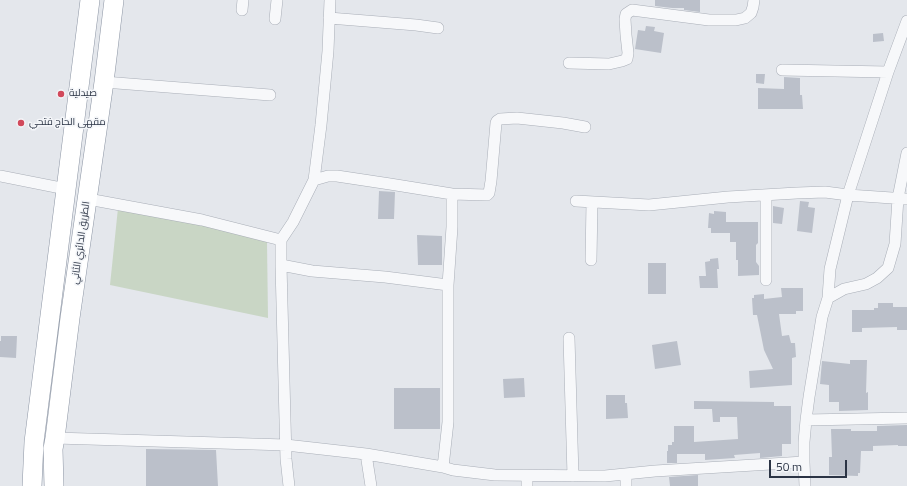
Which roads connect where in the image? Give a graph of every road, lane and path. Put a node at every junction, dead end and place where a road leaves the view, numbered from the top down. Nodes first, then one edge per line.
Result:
1 (90, 0) edge
2 (114, 0) edge
3 (277, 0) edge
4 (330, 0) edge
5 (754, 0) edge
6 (329, 18) junction
7 (275, 19) dead end
8 (907, 21) edge
9 (438, 28) dead end
10 (569, 63) dead end
11 (782, 70) dead end
12 (888, 72) junction
13 (104, 82) junction
14 (270, 95) dead end
15 (585, 127) dead end
16 (907, 153) edge
17 (0, 176) edge
18 (314, 180) junction
19 (66, 189) junction
20 (452, 194) junction
21 (766, 195) junction
22 (848, 195) junction
23 (903, 198) edge
24 (88, 199) junction
25 (576, 201) dead end
26 (592, 202) junction
27 (281, 240) junction
28 (591, 260) dead end
29 (280, 265) junction
30 (766, 280) dead end
31 (448, 285) junction
32 (828, 298) junction
33 (569, 338) dead end
34 (907, 418) edge
35 (806, 420) junction
36 (55, 438) junction
37 (286, 445) junction
38 (366, 454) junction
39 (804, 462) junction
40 (443, 467) junction
41 (626, 474) junction
42 (573, 476) junction
43 (527, 481) edge
44 (32, 486) edge
45 (54, 486) edge
46 (289, 486) edge
47 (371, 486) edge
48 (626, 486) edge
49 (805, 486) edge

1 - 19 highway
2 - 13 highway, الطريق الدائري الثاني
3 - 7 street
4 - 6 street
5 - 10 street
6 - 9 street
6 - 18 street
8 - 12 street
11 - 12 street
12 - 22 street
13 - 14 street
13 - 24 highway, الطريق الدائري الثاني
15 - 20 street
16 - 23 street
17 - 19 street
18 - 20 street
18 - 27 street
19 - 44 highway
20 - 31 street
21 - 22 street
21 - 26 street
21 - 30 street
22 - 23 street
22 - 32 street
23 - 32 street
24 - 27 street
24 - 36 highway, الطريق الدائري الثاني
25 - 26 street
26 - 28 street
27 - 29 street
29 - 31 street
29 - 37 street
31 - 40 street
32 - 35 street
33 - 42 street
34 - 35 street
35 - 39 street
36 - 37 street
36 - 45 highway, الطريق الدائري الثاني
37 - 38 street
37 - 46 street
38 - 40 street
38 - 47 street
39 - 41 street
39 - 49 street
40 - 43 street
41 - 42 street
41 - 48 street
42 - 43 street

